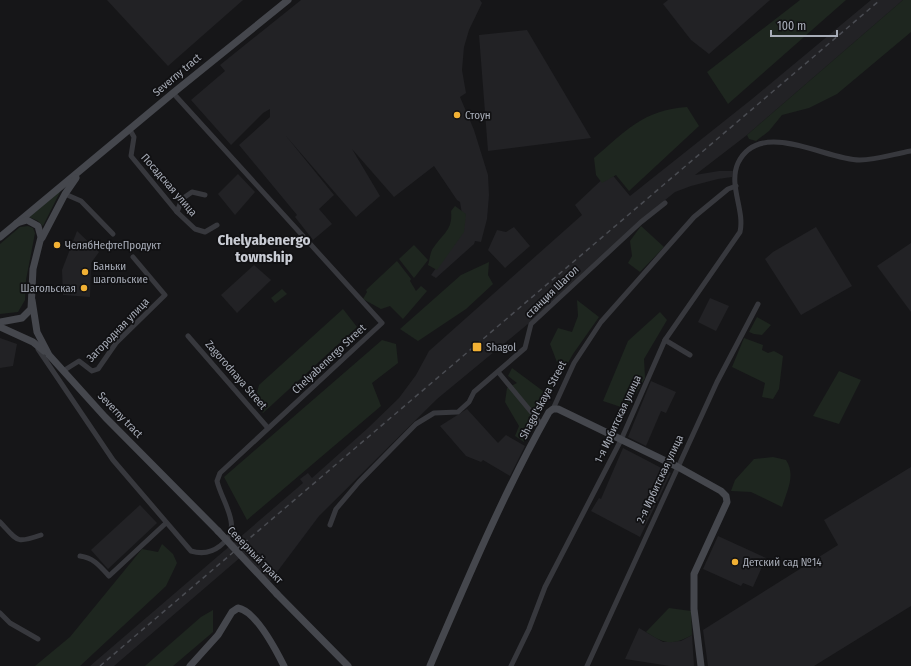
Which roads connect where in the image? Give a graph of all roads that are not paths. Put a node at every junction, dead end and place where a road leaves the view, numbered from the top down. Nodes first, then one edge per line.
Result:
1 (288, 0) edge
2 (173, 93) junction
3 (130, 130) junction
4 (911, 151) edge
5 (82, 170) junction
6 (736, 186) junction
7 (65, 194) junction
8 (205, 196) dead end
9 (666, 203) dead end
10 (176, 212) junction
11 (17, 223) junction
12 (217, 225) dead end
13 (113, 234) dead end
14 (0, 237) edge
15 (41, 240) junction
16 (133, 257) dead end
17 (32, 300) junction
18 (758, 304) dead end
19 (0, 322) edge
20 (0, 327) edge
21 (188, 336) dead end
22 (665, 340) junction
23 (33, 342) junction
24 (49, 355) junction
25 (690, 355) dead end
26 (63, 371) junction
27 (498, 373) junction
28 (553, 409) junction
29 (542, 425) junction
30 (268, 428) junction
31 (621, 440) junction
32 (678, 467) junction
33 (0, 522) edge
34 (166, 523) junction
35 (330, 525) dead end
36 (218, 531) joint
37 (41, 535) dead end
38 (80, 556) dead end
39 (0, 613) edge
40 (38, 639) dead end
41 (190, 666) edge
42 (284, 666) edge
43 (348, 666) edge
44 (430, 666) edge
45 (511, 666) edge
46 (587, 666) edge
47 (701, 666) edge

1 - 2 main road, Severny tract
2 - 3 main road, Severny tract
2 - 30 street, Chelyabenergo Street
3 - 5 main road, Severny tract
3 - 10 street, Посадская улица
4 - 6 street, 1-я Ирбитская улица
5 - 7 main road, Severny tract
5 - 11 main road, Severny tract
6 - 22 street, 1-я Ирбитская улица
6 - 28 street, Shagol'skaya Street
7 - 13 street
7 - 15 main road, Severny tract
8 - 10 street
9 - 27 street, станция Шагол
10 - 12 street, Посадская улица
11 - 14 main road, Severny tract
11 - 15 main road
15 - 17 main road, Severny tract
16 - 26 street, Загородная улица
17 - 19 main road
17 - 24 main road, Severny tract
18 - 32 street, 2-я Ирбитская улица
20 - 23 main road
21 - 30 street, Zagorodnaya Street
22 - 25 street
22 - 31 street, 1-я Ирбитская улица
23 - 24 main road
23 - 34 street
24 - 26 main road, Severny tract
26 - 36 main road, Severny tract
27 - 29 street
27 - 35 street, станция Шагол
28 - 29 main road, Shagol'skaya Street
28 - 31 main road
29 - 44 main road, Shagol'skaya Street
30 - 34 street, Chelyabenergo Street
31 - 32 main road
31 - 45 street, 1-я Ирбитская улица
32 - 46 street, 2-я Ирбитская улица
32 - 47 main road
33 - 37 street
34 - 38 street
36 - 43 main road, Северный тракт, bridge
39 - 40 street
41 - 42 main road

